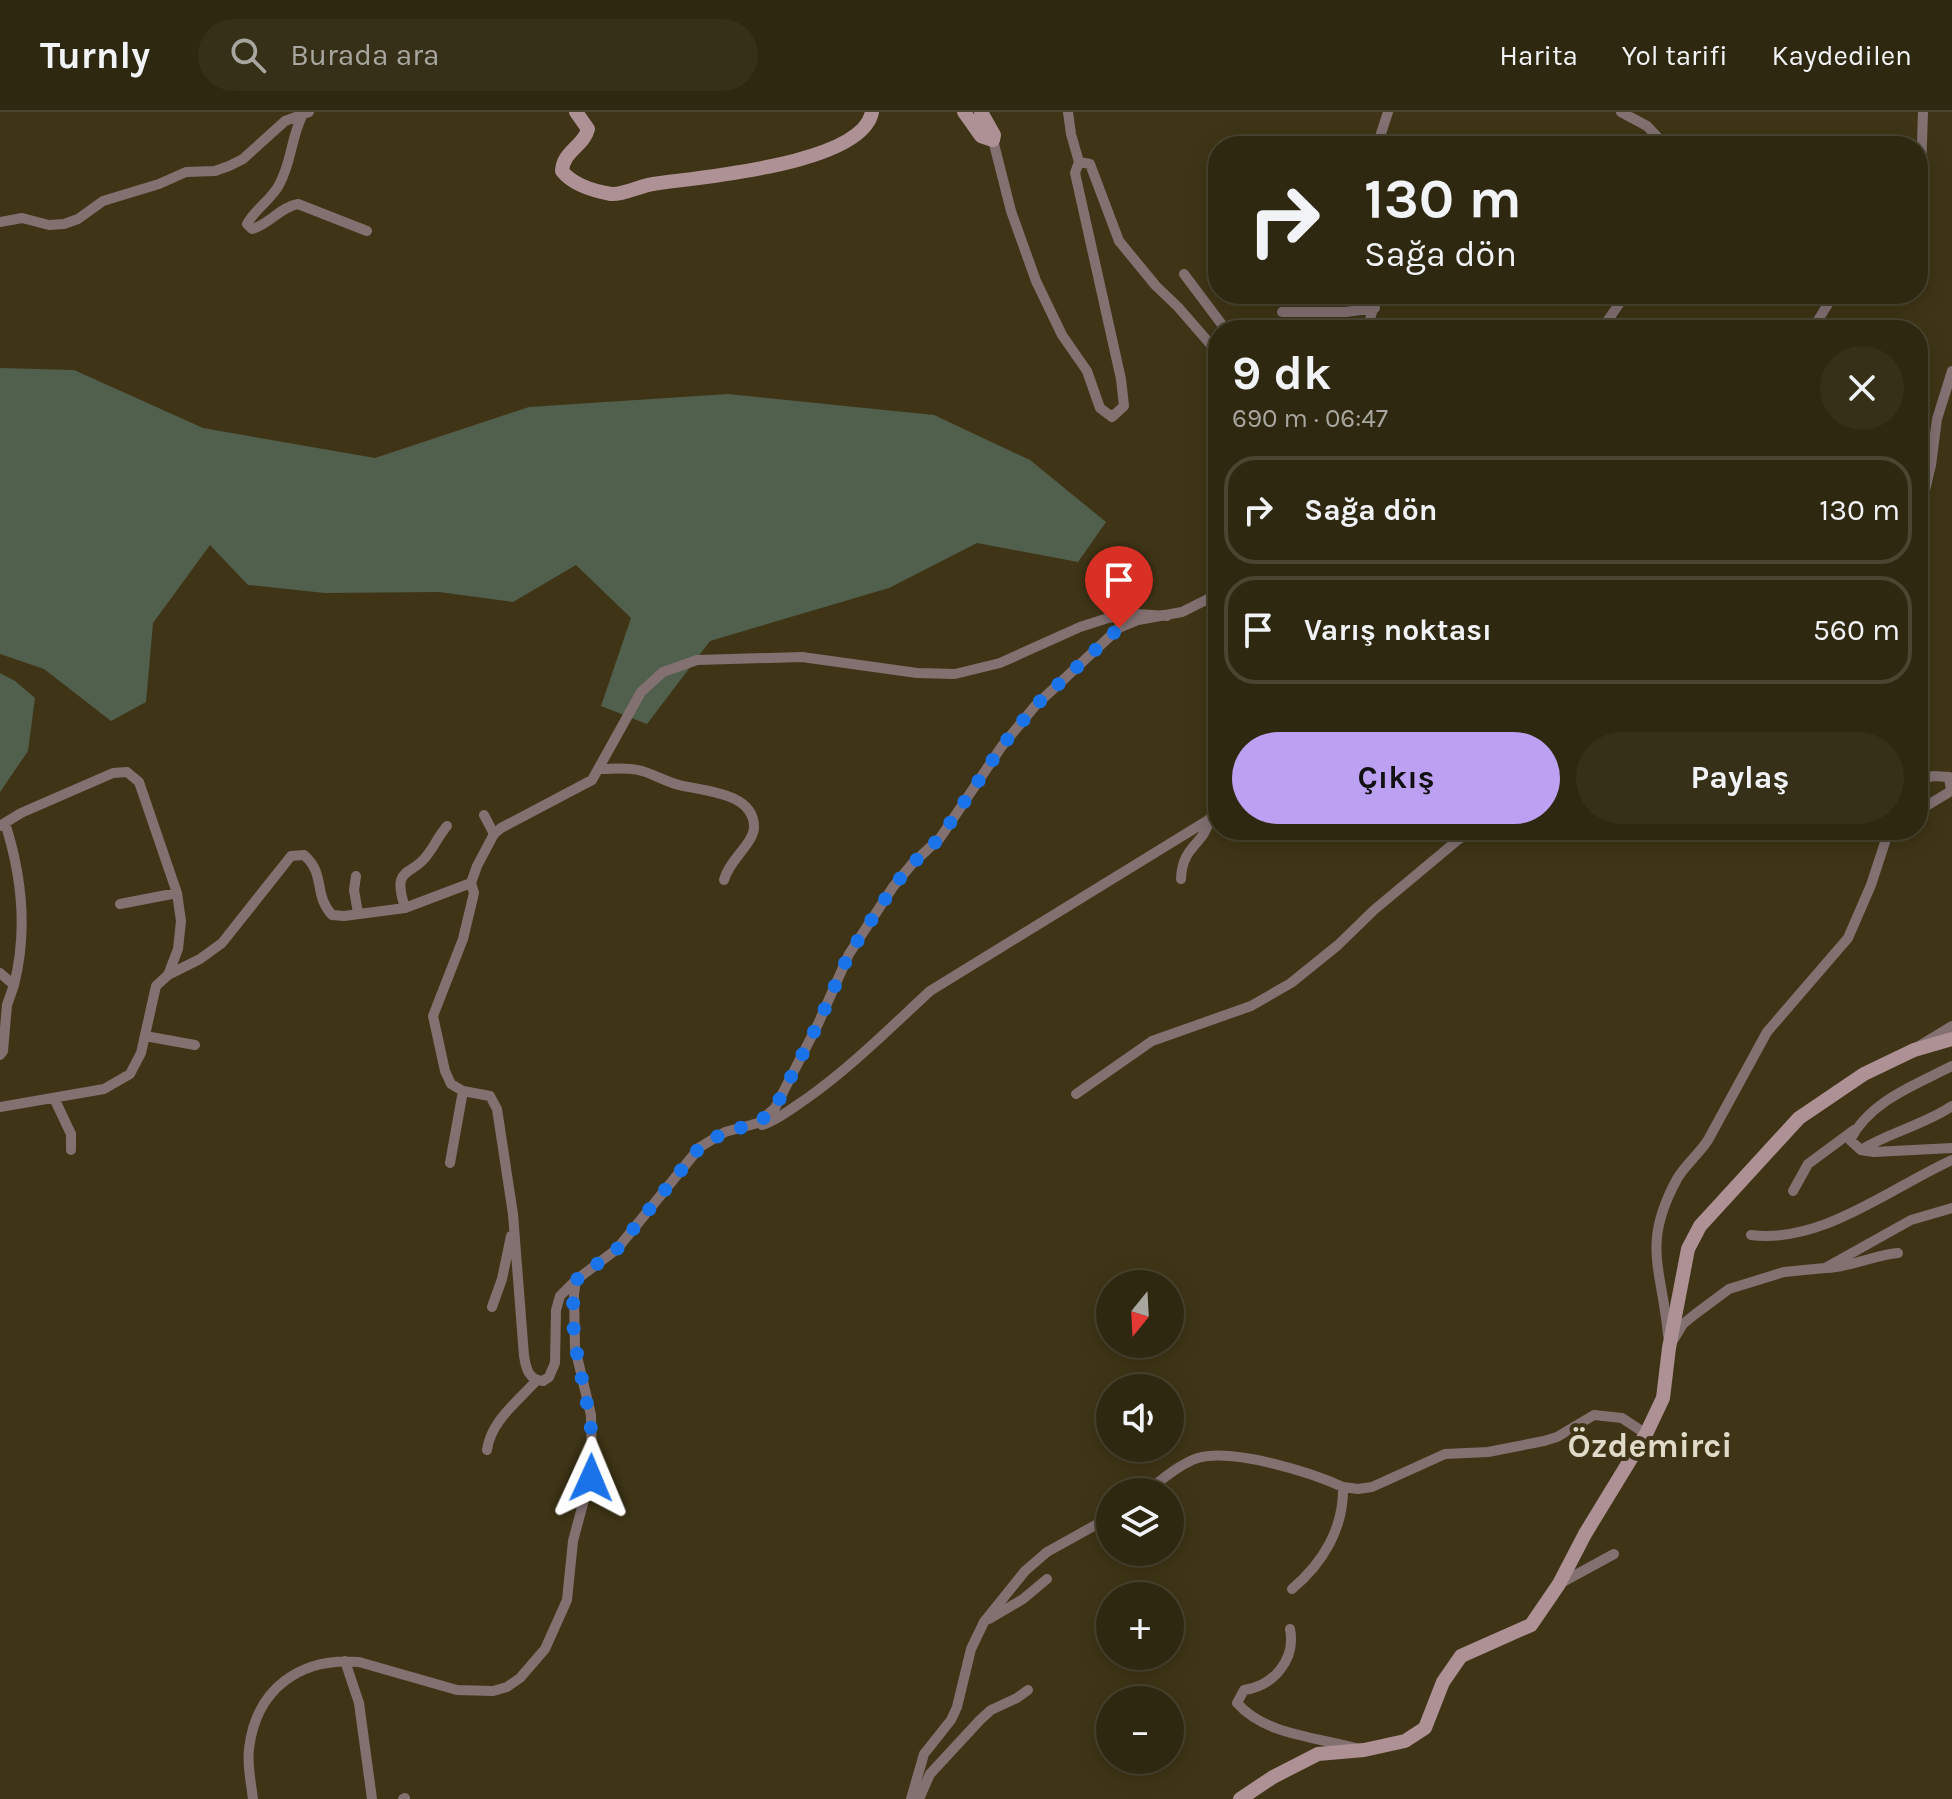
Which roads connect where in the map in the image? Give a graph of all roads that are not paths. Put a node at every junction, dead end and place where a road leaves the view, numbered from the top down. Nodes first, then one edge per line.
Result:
1 (576, 112) edge
2 (872, 112) edge
3 (964, 112) edge
4 (981, 112) edge
5 (1068, 112) edge
6 (1388, 112) edge
7 (1621, 112) edge
8 (1923, 112) edge
9 (306, 113) edge
10 (1380, 136) edge
11 (1656, 136) edge
12 (1922, 136) edge
13 (993, 140) junction
14 (1079, 162) junction
15 (0, 222) edge
16 (367, 231) dead end
17 (1184, 274) dead end
18 (1376, 304) edge
19 (1375, 308) junction
20 (1282, 312) dead end
21 (1218, 320) edge
22 (1371, 320) edge
23 (1208, 342) edge
24 (1952, 371) edge
25 (1928, 479) edge
26 (1208, 600) edge
27 (1167, 616) junction
28 (600, 769) junction
29 (1928, 777) edge
30 (1928, 805) edge
31 (484, 815) dead end
32 (1208, 820) edge
33 (2, 824) edge
34 (447, 826) dead end
35 (1208, 830) edge
36 (494, 834) junction
37 (1458, 840) edge
38 (1886, 840) edge
39 (356, 876) dead end
40 (1181, 879) dead end
41 (724, 880) dead end
42 (471, 883) junction
43 (177, 893) junction
44 (120, 904) dead end
45 (405, 908) junction
46 (358, 913) junction
47 (0, 973) edge
48 (168, 975) junction
49 (14, 985) junction
50 (1952, 1026) edge
51 (145, 1036) junction
52 (1952, 1039) edge
53 (195, 1045) dead end
54 (1914, 1050) junction
55 (1, 1052) edge
56 (1952, 1066) edge
57 (463, 1091) junction
58 (1076, 1094) dead end
59 (54, 1098) junction
60 (1952, 1106) edge
61 (0, 1107) edge
62 (752, 1126) junction
63 (1856, 1128) junction
64 (1952, 1148) edge
65 (71, 1150) dead end
66 (1861, 1150) junction
67 (1952, 1160) edge
68 (450, 1163) dead end
69 (1793, 1191) dead end
70 (1952, 1208) edge
71 (514, 1223) junction
72 (1751, 1235) dead end
73 (1898, 1253) dead end
74 (1825, 1268) junction
75 (576, 1280) junction
76 (492, 1307) dead end
77 (1669, 1348) junction
78 (536, 1381) junction
79 (1646, 1434) junction
80 (487, 1450) dead end
81 (1165, 1478) edge
82 (1343, 1487) junction
83 (1096, 1527) edge
84 (1614, 1554) dead end
85 (1047, 1579) dead end
86 (1559, 1584) junction
87 (1292, 1589) dead end
88 (984, 1622) junction
89 (1290, 1629) dead end
90 (345, 1661) junction
91 (1028, 1690) dead end
92 (1364, 1750) junction
93 (253, 1799) edge
94 (372, 1799) edge
95 (911, 1799) edge
96 (919, 1799) edge
97 (1240, 1799) edge

1 - 2 street
3 - 13 street
4 - 13 street
5 - 14 street
6 - 10 street
7 - 11 street
8 - 12 street
9 - 15 street
9 - 16 street
13 - 14 street
14 - 23 street
17 - 21 street
18 - 19 street
19 - 20 street
19 - 22 street
24 - 25 street
26 - 27 street
27 - 28 street
27 - 62 street
28 - 36 street
28 - 41 street
29 - 30 street
31 - 36 street
32 - 62 street
33 - 43 street
33 - 49 street
34 - 45 street
35 - 40 street
36 - 42 street
37 - 58 street
38 - 77 street
39 - 46 street
42 - 45 street
42 - 57 street
43 - 44 street
43 - 48 street
45 - 46 street
46 - 48 street
47 - 49 street
48 - 51 street
49 - 55 street
50 - 54 street
51 - 53 street
51 - 59 street
52 - 54 street
54 - 77 street
56 - 63 street
57 - 68 street
57 - 71 street
59 - 61 street
59 - 65 street
60 - 66 street
62 - 75 street
63 - 66 street
63 - 69 street
64 - 66 street
67 - 72 street
70 - 74 street
71 - 76 street
71 - 78 street
73 - 74 street
74 - 77 street
75 - 78 street
75 - 90 street
77 - 79 street
78 - 80 street
79 - 82 street
79 - 86 street
81 - 82 street
82 - 87 street
83 - 88 street
84 - 86 street
85 - 88 street
86 - 92 street
88 - 95 street
89 - 92 street
90 - 93 street
90 - 94 street
91 - 96 street
92 - 97 street

